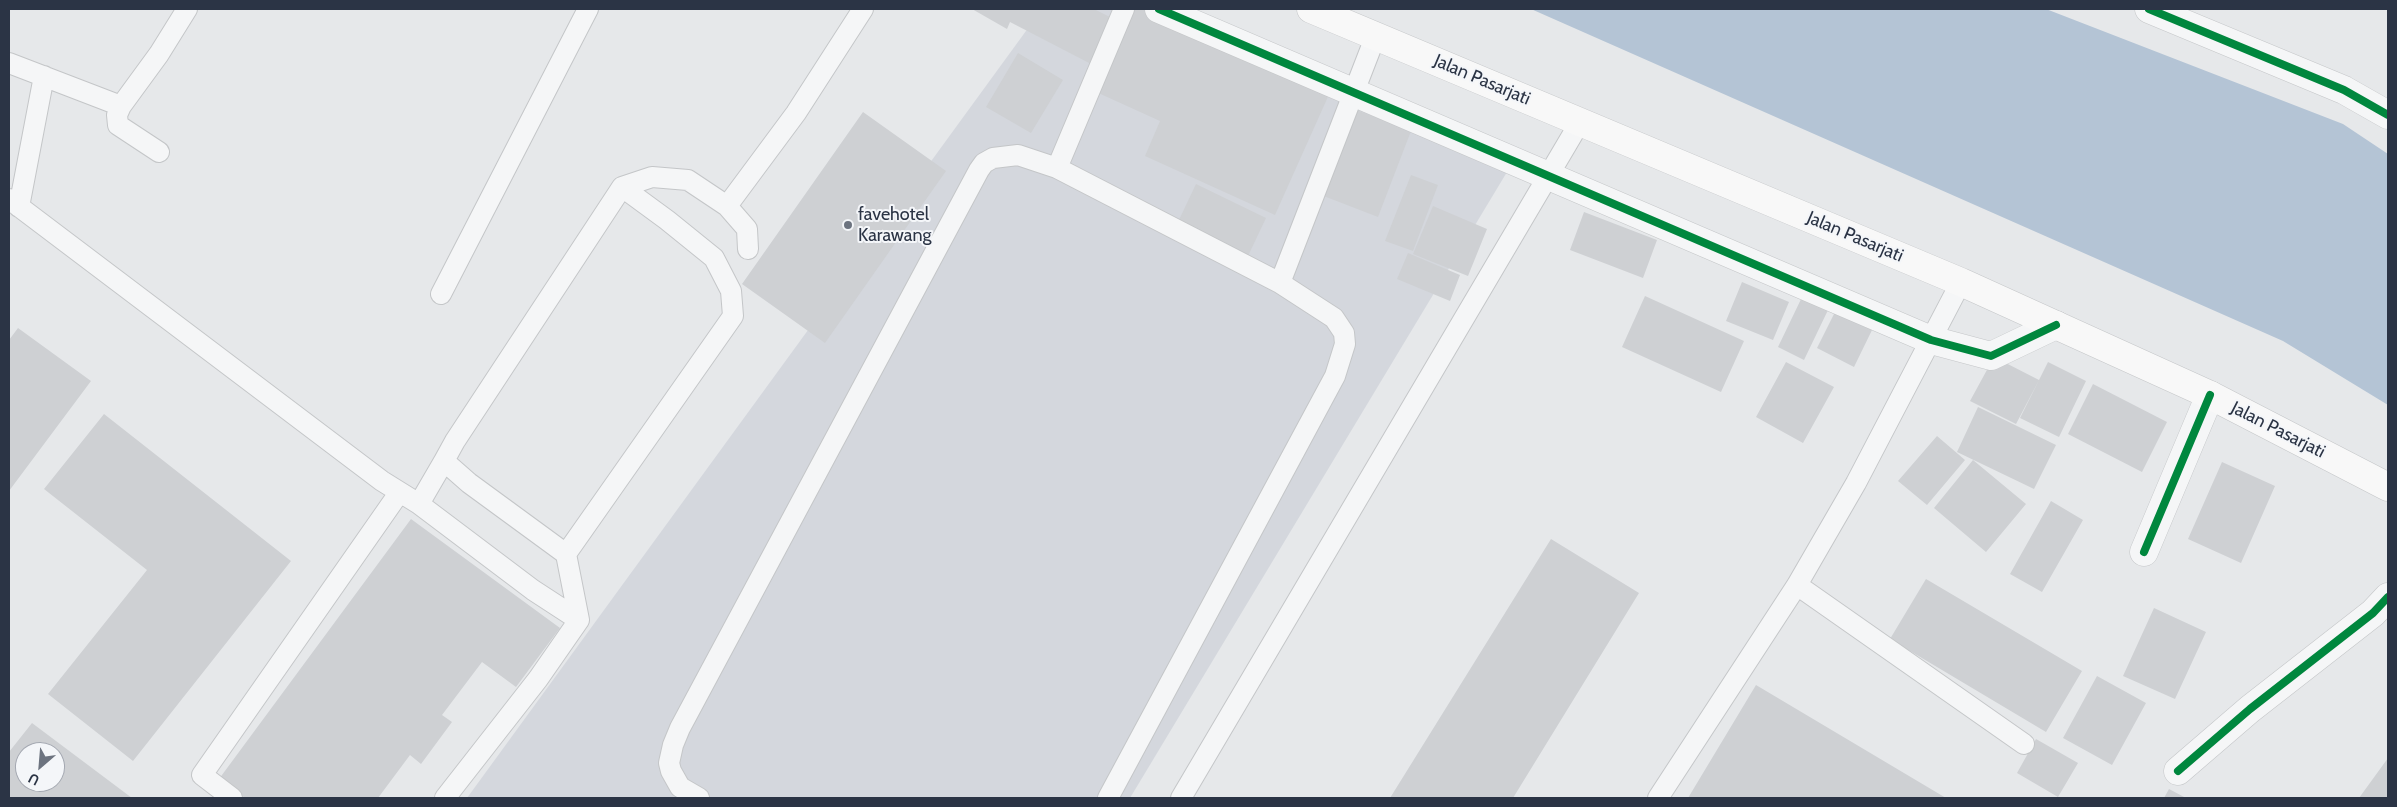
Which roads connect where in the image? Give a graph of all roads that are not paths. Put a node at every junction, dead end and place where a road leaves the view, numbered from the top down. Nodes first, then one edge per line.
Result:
1 (187, 9) edge
2 (588, 9) edge
3 (863, 9) edge
4 (1124, 9) edge
5 (1159, 9) edge
6 (1311, 9) edge
7 (2150, 9) edge
8 (1376, 34) junction
9 (9, 63) edge
10 (44, 76) junction
11 (1354, 93) junction
12 (121, 106) junction
13 (2388, 115) edge
14 (1580, 122) junction
15 (158, 152) dead end
16 (1056, 168) junction
17 (1548, 175) junction
18 (622, 187) junction
19 (14, 203) edge
20 (727, 206) junction
21 (748, 249) dead end
22 (1961, 282) junction
23 (1280, 284) junction
24 (441, 294) dead end
25 (2056, 325) junction
26 (1931, 340) junction
27 (2210, 395) junction
28 (444, 461) junction
29 (2388, 487) edge
30 (400, 493) junction
31 (419, 504) junction
32 (2144, 552) dead end
33 (566, 554) junction
34 (1797, 585) junction
35 (2388, 597) edge
36 (579, 620) junction
37 (2024, 744) dead end
38 (2178, 771) dead end
39 (232, 798) edge
40 (444, 798) edge
41 (699, 798) edge
42 (1108, 798) edge
43 (1181, 798) edge
44 (1658, 798) edge

1 - 12 lane
2 - 24 lane
3 - 20 lane
4 - 16 lane
5 - 11 street
6 - 8 main road, Jalan Pasarjati
7 - 13 street
8 - 11 lane
8 - 14 main road, Jalan Pasarjati
9 - 10 lane
10 - 12 lane
10 - 19 lane
11 - 17 street
11 - 23 lane
12 - 15 lane
14 - 17 lane
14 - 22 main road, Jalan Pasarjati
16 - 23 lane
16 - 41 lane
17 - 26 street
17 - 43 lane
18 - 20 lane
18 - 28 lane
18 - 33 lane
19 - 30 lane
20 - 21 lane
22 - 25 main road, Jalan Pasarjati
22 - 26 lane
23 - 42 lane
25 - 26 street
25 - 27 main road, Jalan Pasarjati
26 - 34 lane
27 - 29 main road, Jalan Pasarjati
27 - 32 street
28 - 31 lane
28 - 33 lane
30 - 31 lane
30 - 39 lane
31 - 36 lane
33 - 36 lane
34 - 37 lane
34 - 44 lane
35 - 38 street
36 - 40 lane

